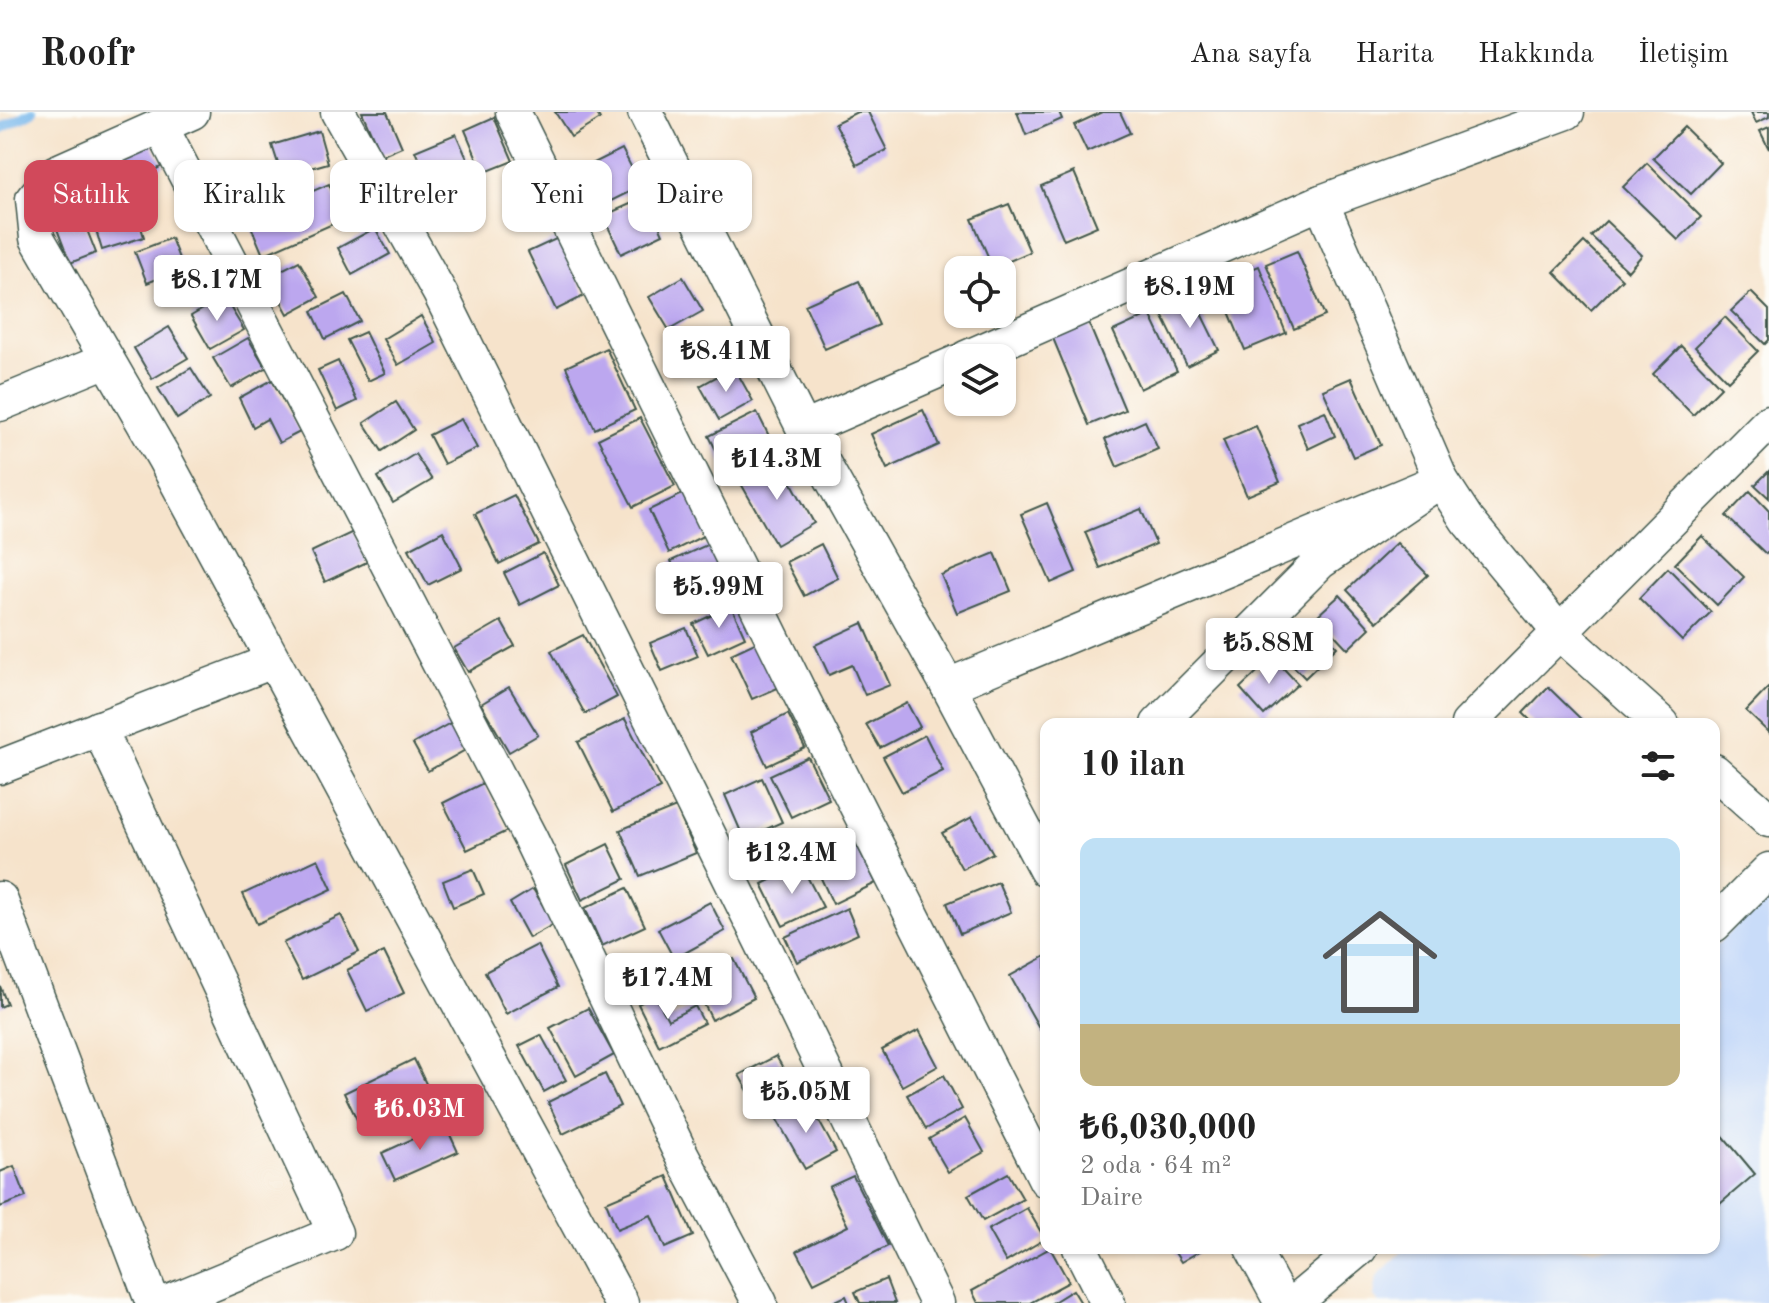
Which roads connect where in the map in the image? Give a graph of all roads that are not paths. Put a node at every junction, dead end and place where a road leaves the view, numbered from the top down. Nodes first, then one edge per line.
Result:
1 (192, 112) edge
2 (338, 112) edge
3 (513, 112) edge
4 (645, 112) edge
5 (1567, 112) edge
6 (161, 127) junction
7 (1321, 202) junction
8 (998, 344) edge
9 (107, 360) junction
10 (944, 368) edge
11 (0, 404) edge
12 (1769, 422) edge
13 (804, 429) junction
14 (1441, 480) junction
15 (1560, 633) junction
16 (273, 661) junction
17 (948, 686) junction
18 (1164, 718) edge
19 (1474, 718) edge
20 (1655, 718) edge
21 (99, 728) junction
22 (0, 767) edge
23 (1720, 776) edge
24 (1769, 820) edge
25 (1040, 847) edge
26 (1769, 870) edge
27 (0, 899) edge
28 (1720, 919) edge
29 (1040, 1168) edge
30 (1083, 1254) edge
31 (1258, 1254) edge
32 (1353, 1254) edge
33 (1300, 1300) edge
34 (153, 1303) edge
35 (167, 1303) edge
36 (621, 1303) edge
37 (760, 1303) edge
38 (937, 1303) edge
39 (1108, 1303) edge

1 - 6 street
2 - 38 street
3 - 29 street
4 - 13 street
5 - 7 street
6 - 9 street
6 - 37 street
7 - 8 street
7 - 14 street
9 - 11 street
9 - 16 street
10 - 13 street
12 - 15 street
13 - 17 street
14 - 15 street
14 - 17 street
14 - 18 street
15 - 19 street
15 - 20 street
16 - 21 street
16 - 36 street
17 - 25 street
21 - 22 street
21 - 35 street
23 - 24 street
26 - 28 street
27 - 34 street
30 - 39 street
31 - 33 street
32 - 33 street

